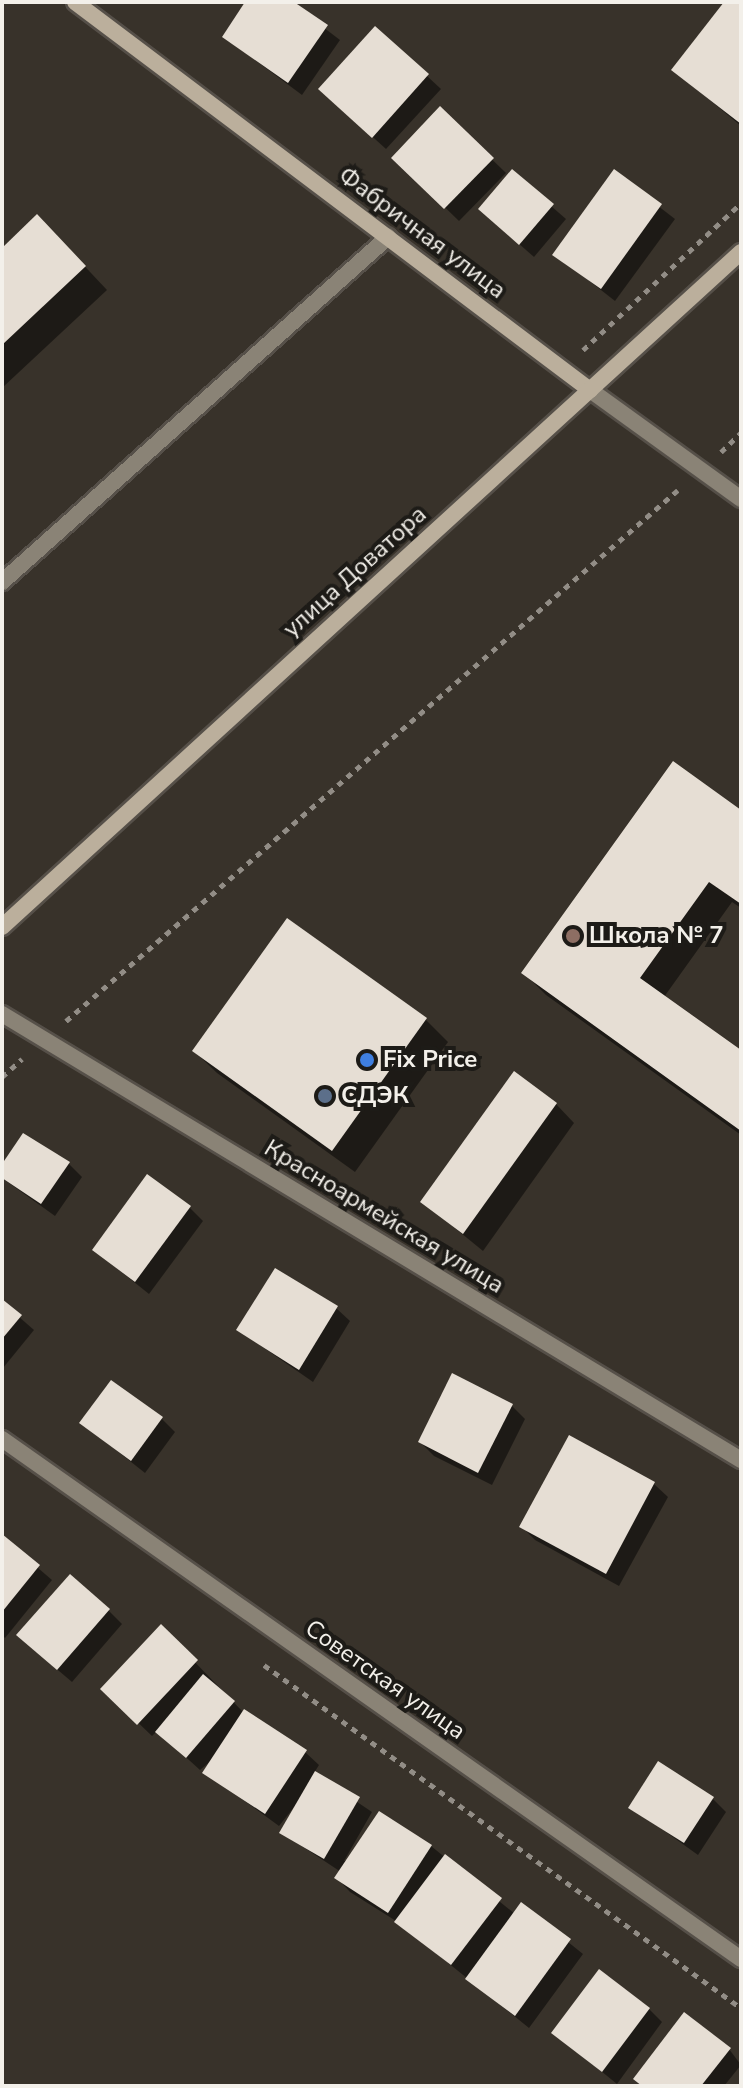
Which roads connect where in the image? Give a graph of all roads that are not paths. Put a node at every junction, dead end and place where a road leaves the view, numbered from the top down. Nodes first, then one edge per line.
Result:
1 (75, 2) edge
2 (388, 237) junction
3 (741, 252) edge
4 (590, 390) junction
5 (741, 499) edge
6 (2, 582) edge
7 (2, 927) edge
8 (2, 1014) edge
9 (2, 1439) edge
10 (741, 1460) edge
11 (741, 1959) edge

1 - 2 main road, Фабричная улица
2 - 4 main road, Фабричная улица
2 - 6 street
3 - 4 main road, улица Доватора
4 - 5 street, Фабричная улица
4 - 7 main road, улица Доватора
8 - 10 street, Красноармейская улица
9 - 11 street, Советская улица

